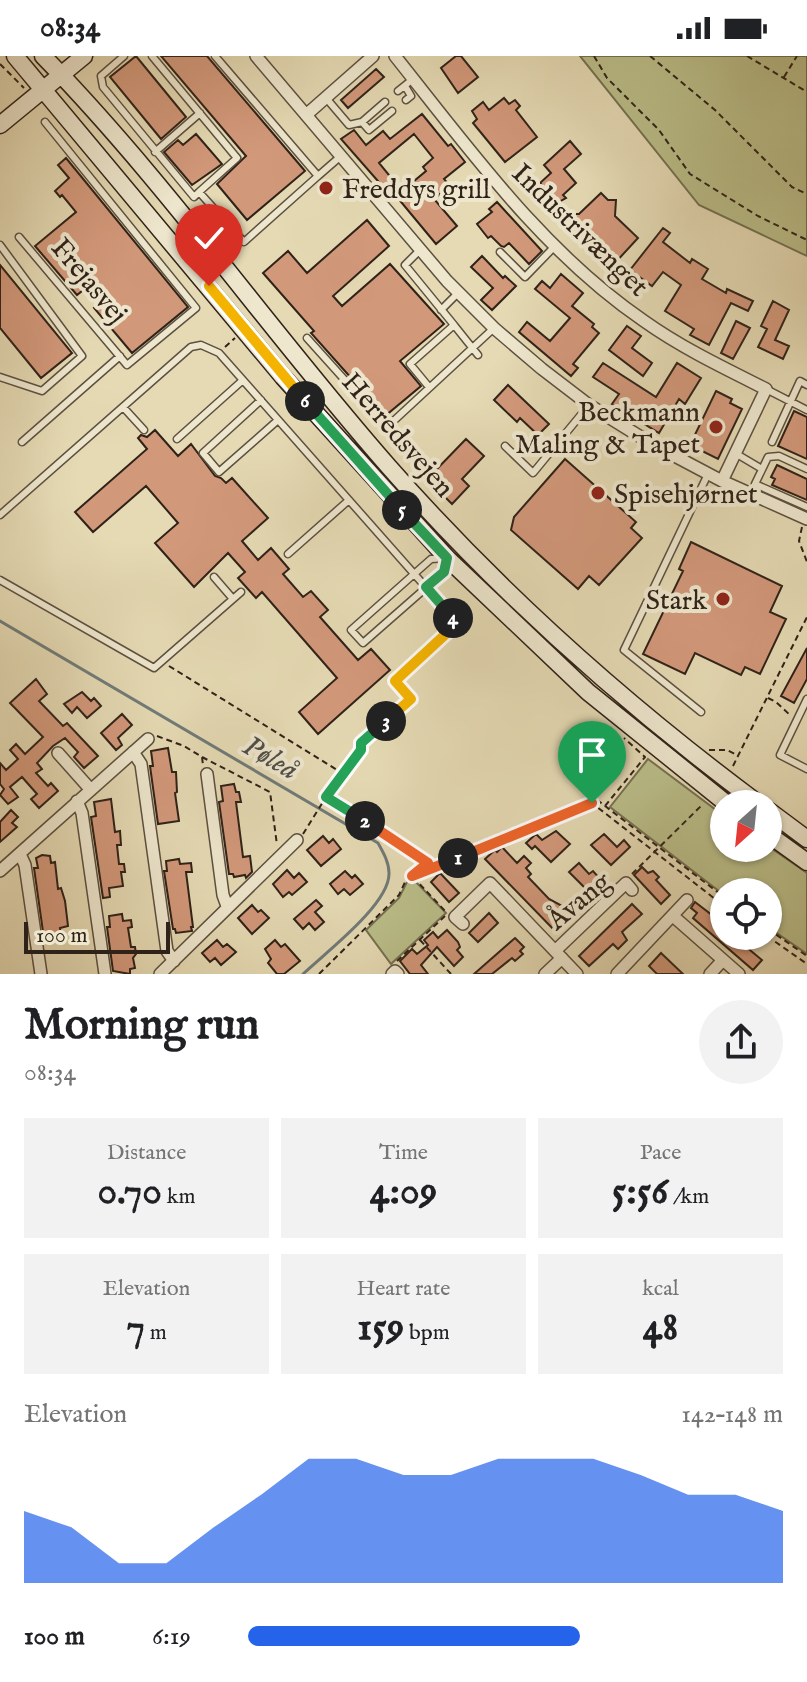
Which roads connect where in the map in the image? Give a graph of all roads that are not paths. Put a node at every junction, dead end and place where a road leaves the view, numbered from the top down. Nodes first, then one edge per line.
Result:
1 (15, 56) edge
2 (43, 56) edge
3 (84, 56) edge
4 (124, 56) edge
5 (152, 56) edge
6 (215, 56) edge
7 (256, 56) edge
8 (373, 56) edge
9 (395, 56) edge
10 (61, 75) junction
11 (409, 82) junction
12 (45, 89) junction
13 (398, 91) dead end
14 (326, 98) junction
15 (406, 100) dead end
16 (385, 102) dead end
17 (392, 111) dead end
18 (200, 113) junction
19 (306, 115) junction
20 (45, 122) dead end
21 (362, 122) junction
22 (0, 125) edge
23 (155, 152) junction
24 (341, 156) junction
25 (318, 176) junction
26 (199, 192) junction
27 (19, 237) dead end
28 (0, 245) edge
29 (556, 245) junction
30 (420, 250) junction
31 (500, 252) dead end
32 (458, 293) junction
33 (441, 310) junction
34 (454, 325) junction
35 (494, 328) junction
36 (307, 338) dead end
37 (475, 352) junction
38 (120, 356) junction
39 (0, 377) edge
40 (243, 380) junction
41 (807, 385) edge
42 (429, 387) junction
43 (766, 389) junction
44 (261, 400) junction
45 (790, 402) junction
46 (589, 405) junction
47 (123, 407) junction
48 (807, 410) edge
49 (278, 420) junction
50 (144, 430) dead end
51 (177, 439) dead end
52 (22, 442) dead end
53 (772, 442) dead end
54 (505, 446) dead end
55 (735, 453) junction
56 (762, 469) junction
57 (807, 469) edge
58 (708, 474) junction
59 (722, 481) junction
60 (349, 500) junction
61 (0, 515) edge
62 (806, 515) edge
63 (461, 544) junction
64 (288, 554) dead end
65 (447, 558) junction
66 (414, 574) junction
67 (214, 577) dead end
68 (0, 580) edge
69 (426, 587) junction
70 (241, 592) dead end
71 (233, 599) junction
72 (807, 699) edge
73 (701, 712) dead end
74 (148, 739) road end
75 (361, 743) road end
76 (133, 752) junction
77 (58, 753) dead end
78 (807, 769) edge
79 (207, 775) road end
80 (91, 790) junction
81 (710, 790) edge
82 (742, 790) edge
83 (77, 801) junction
84 (782, 820) edge
85 (807, 839) edge
86 (297, 840) road end
87 (782, 844) edge
88 (20, 854) junction
89 (807, 862) edge
90 (0, 871) edge
91 (629, 887) road end
92 (687, 900) dead end
93 (227, 906) junction
94 (673, 916) junction
95 (455, 918) road end
96 (558, 954) junction
97 (723, 960) junction
98 (174, 961) junction
99 (41, 974) edge
100 (105, 974) edge
101 (160, 974) edge
102 (545, 974) edge
103 (577, 974) edge
104 (617, 974) edge
105 (710, 974) edge
106 (739, 974) edge

1 - 12 street, Herredsvejen
2 - 10 street, Herredsvejen
3 - 10 street
4 - 23 lane
5 - 18 lane
6 - 25 lane
7 - 19 street
8 - 14 street
9 - 11 street, Industrivænget
10 - 12 street
10 - 63 street, Herredsvejen
11 - 13 lane
11 - 15 lane
11 - 29 street, Industrivænget
12 - 22 street
12 - 65 street, Herredsvejen
14 - 19 street
14 - 21 lane
16 - 21 lane
17 - 21 lane
18 - 23 lane
18 - 26 lane
19 - 24 street
20 - 38 lane
23 - 26 lane
24 - 25 lane
24 - 30 street
25 - 26 lane
27 - 38 lane, Frejasvej
28 - 39 lane
29 - 31 lane
29 - 43 street, Industrivænget
30 - 32 street
30 - 33 lane
32 - 33 lane
32 - 35 street
33 - 34 lane
34 - 37 lane
34 - 42 lane
35 - 37 lane
35 - 46 street
36 - 42 lane
37 - 42 lane
38 - 52 lane
40 - 44 lane
40 - 47 lane
40 - 51 lane
41 - 45 lane
43 - 45 lane
43 - 55 street
44 - 49 lane
44 - 49 lane
45 - 48 lane
45 - 53 lane
46 - 54 lane
46 - 58 street
47 - 50 lane
47 - 61 lane
49 - 60 lane
55 - 56 lane
55 - 59 street
56 - 57 lane
56 - 62 lane
58 - 59 street
58 - 73 lane
59 - 62 street
60 - 64 lane
60 - 66 lane
63 - 65 lane
63 - 82 street, Herredsvejen
65 - 66 lane
65 - 69 lane
65 - 81 street, Herredsvejen
66 - 69 lane
66 - 69 lane
67 - 71 lane
68 - 71 lane
69 - 75 lane
70 - 71 lane
72 - 78 lane
74 - 76 street
76 - 80 street
76 - 98 street
77 - 80 street
79 - 93 street
80 - 83 street
83 - 88 street
83 - 100 street
84 - 85 street
86 - 93 street
87 - 89 street
88 - 90 street
88 - 99 street
91 - 96 street, Åvang
92 - 94 street
93 - 98 street
94 - 97 street
94 - 104 street
95 - 96 street, Åvang
96 - 102 street, Åvang
96 - 103 street, Åvang
97 - 105 street
97 - 106 street
98 - 101 street

